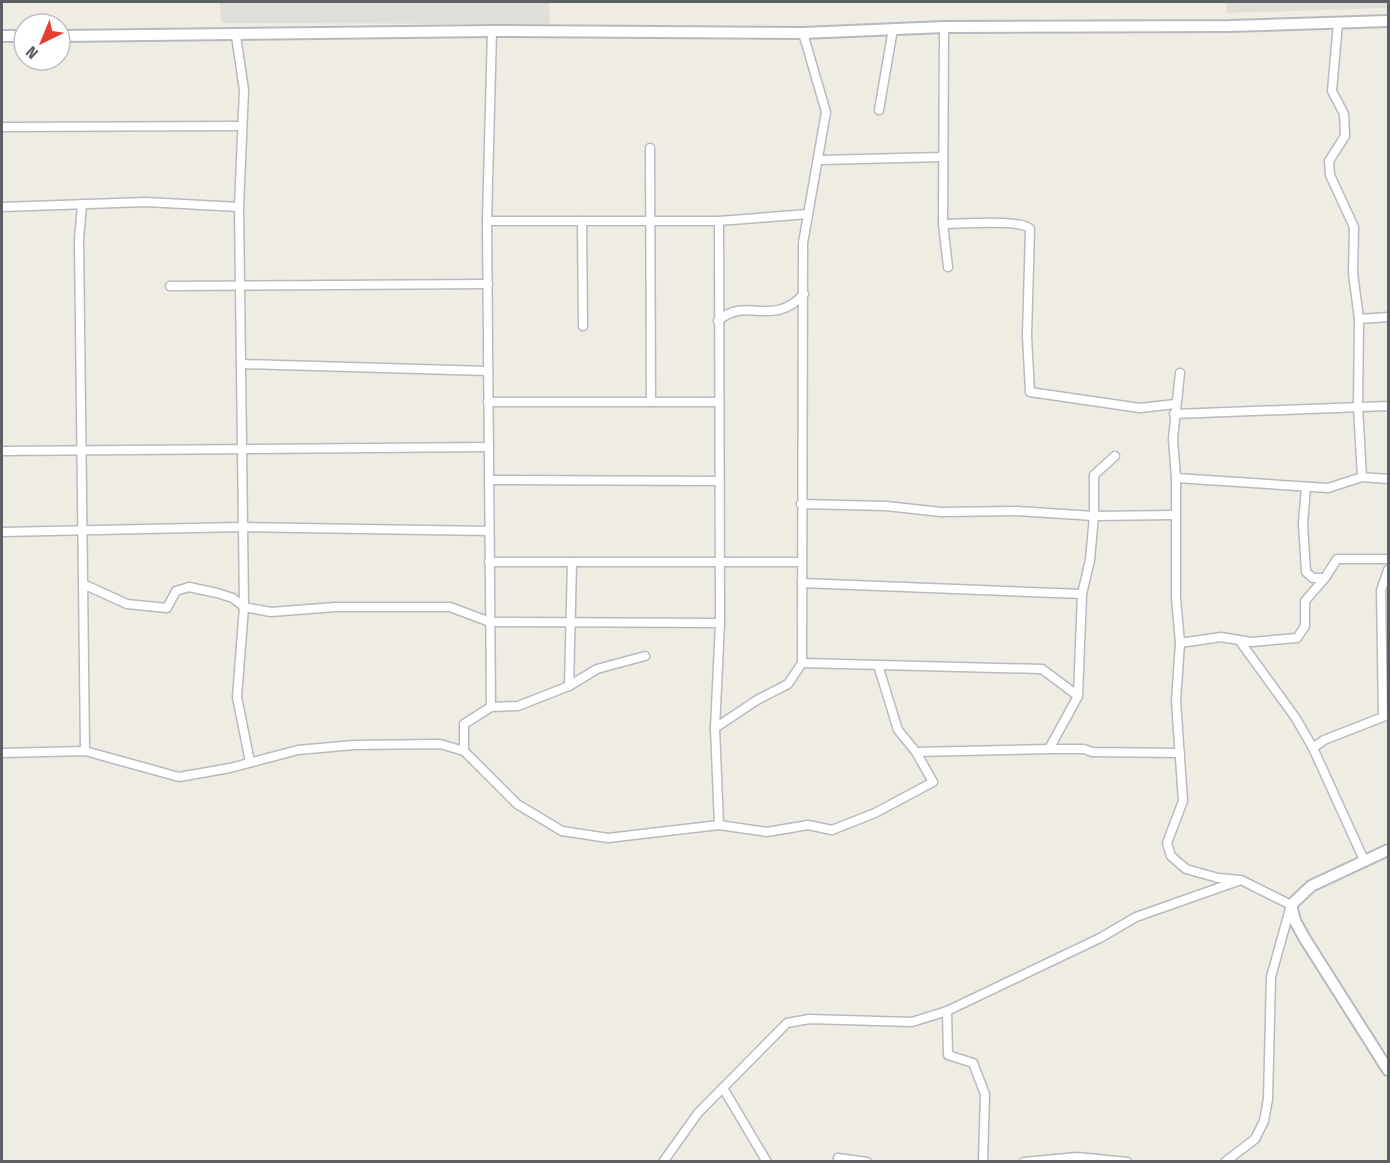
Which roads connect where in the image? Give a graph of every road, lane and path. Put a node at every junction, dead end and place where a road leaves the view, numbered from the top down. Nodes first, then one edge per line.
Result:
1 (1389, 21) edge
2 (1338, 23) junction
3 (944, 27) junction
4 (893, 29) junction
5 (492, 31) junction
6 (803, 33) junction
7 (72, 36) edge
8 (236, 36) junction
9 (879, 110) dead end
10 (241, 126) junction
11 (2, 127) edge
12 (650, 148) dead end
13 (943, 157) junction
14 (819, 160) junction
15 (82, 204) junction
16 (2, 207) edge
17 (239, 207) junction
18 (808, 214) junction
19 (487, 221) junction
20 (582, 221) junction
21 (650, 221) junction
22 (719, 221) junction
23 (944, 224) junction
24 (948, 267) dead end
25 (488, 284) junction
26 (170, 286) dead end
27 (241, 288) junction
28 (804, 294) junction
29 (1389, 317) edge
30 (1359, 319) junction
31 (718, 321) junction
32 (583, 326) dead end
33 (241, 364) junction
34 (488, 370) junction
35 (1180, 373) dead end
36 (488, 402) junction
37 (651, 402) junction
38 (719, 402) junction
39 (1175, 404) junction
40 (1389, 406) edge
41 (1358, 407) junction
42 (1174, 414) junction
43 (241, 447) junction
44 (489, 447) junction
45 (2, 451) edge
46 (82, 452) junction
47 (1115, 456) dead end
48 (1362, 477) junction
49 (1176, 478) junction
50 (1389, 478) edge
51 (489, 480) junction
52 (719, 481) junction
53 (1306, 488) junction
54 (801, 504) junction
55 (1174, 515) junction
56 (1094, 516) junction
57 (241, 526) junction
58 (84, 531) junction
59 (489, 531) junction
60 (2, 532) edge
61 (1389, 559) edge
62 (489, 562) junction
63 (572, 562) junction
64 (720, 562) junction
65 (801, 562) junction
66 (1389, 570) edge
67 (1324, 578) junction
68 (801, 583) junction
69 (83, 584) junction
70 (1082, 594) junction
71 (244, 607) junction
72 (490, 622) junction
73 (571, 622) junction
74 (720, 623) junction
75 (1239, 640) junction
76 (1180, 643) junction
77 (645, 656) dead end
78 (802, 663) junction
79 (878, 665) junction
80 (570, 686) junction
81 (1078, 696) junction
82 (490, 707) junction
83 (1386, 715) edge
84 (715, 728) junction
85 (1313, 748) junction
86 (1050, 749) junction
87 (85, 751) junction
88 (464, 751) junction
89 (916, 752) junction
90 (2, 753) edge
91 (1180, 753) junction
92 (250, 762) junction
93 (719, 825) junction
94 (1389, 850) edge
95 (1364, 860) junction
96 (1241, 880) junction
97 (1291, 905) junction
98 (947, 1011) junction
99 (1389, 1070) edge
100 (723, 1088) junction
101 (838, 1158) dead end
102 (663, 1161) edge
103 (767, 1161) edge
104 (867, 1161) edge
105 (983, 1161) edge
106 (1024, 1161) edge
107 (1127, 1161) edge
108 (1225, 1161) edge

1 - 2 street
2 - 3 street
2 - 30 street
3 - 4 street
3 - 13 street
4 - 6 street
4 - 9 street
5 - 6 street
5 - 8 street
5 - 19 street
6 - 14 street
7 - 8 street
8 - 10 street
10 - 11 street
10 - 17 street
12 - 21 street
13 - 14 street
13 - 23 street
14 - 18 street
15 - 16 street
15 - 17 street
15 - 46 street
17 - 27 street
18 - 22 street
18 - 28 street
19 - 20 street
19 - 25 street
20 - 21 street
20 - 32 street
21 - 22 street
21 - 37 street
22 - 31 street
23 - 24 street
23 - 39 street
25 - 27 street
25 - 34 street
26 - 27 street
27 - 33 street
28 - 31 street
28 - 54 street
29 - 30 street
30 - 41 street
31 - 38 street
33 - 34 street
33 - 43 street
34 - 36 street
35 - 39 street
36 - 37 street
36 - 44 street
37 - 38 street
38 - 52 street
39 - 42 street
40 - 41 street
41 - 42 street
41 - 48 street
42 - 49 street
43 - 44 street
43 - 46 street
43 - 57 street
44 - 51 street
45 - 46 street
46 - 58 street
47 - 56 street
48 - 50 street
48 - 53 street
49 - 53 street
49 - 55 street
51 - 52 street
51 - 59 street
52 - 64 street
53 - 67 street
54 - 56 street
54 - 65 street
55 - 56 street
55 - 76 street
56 - 70 street
57 - 58 street
57 - 59 street
57 - 71 street
58 - 60 street
58 - 69 street
59 - 62 street
61 - 67 street
62 - 63 street
62 - 72 street
63 - 64 street
63 - 73 street
64 - 65 street
64 - 74 street
65 - 68 street
66 - 83 street
67 - 75 street
68 - 70 street
68 - 78 street
69 - 71 street
69 - 87 street
70 - 81 street
71 - 72 street
71 - 92 street
72 - 73 street
72 - 82 street
73 - 74 street
73 - 80 street
74 - 84 street
75 - 76 street
75 - 85 street
76 - 91 street
77 - 80 street
78 - 79 street
78 - 84 street
79 - 81 street
79 - 89 street
80 - 82 street
81 - 86 street
82 - 88 street
83 - 85 street
84 - 93 street
85 - 95 street
86 - 89 street
86 - 91 street
87 - 90 street
87 - 92 street
88 - 92 street
88 - 93 street
89 - 93 street
91 - 96 street
94 - 95 street
95 - 97 street
96 - 97 street
96 - 98 street
97 - 99 street
97 - 108 street
98 - 100 street
98 - 105 street
100 - 102 street
100 - 103 street
101 - 104 street
106 - 107 street

